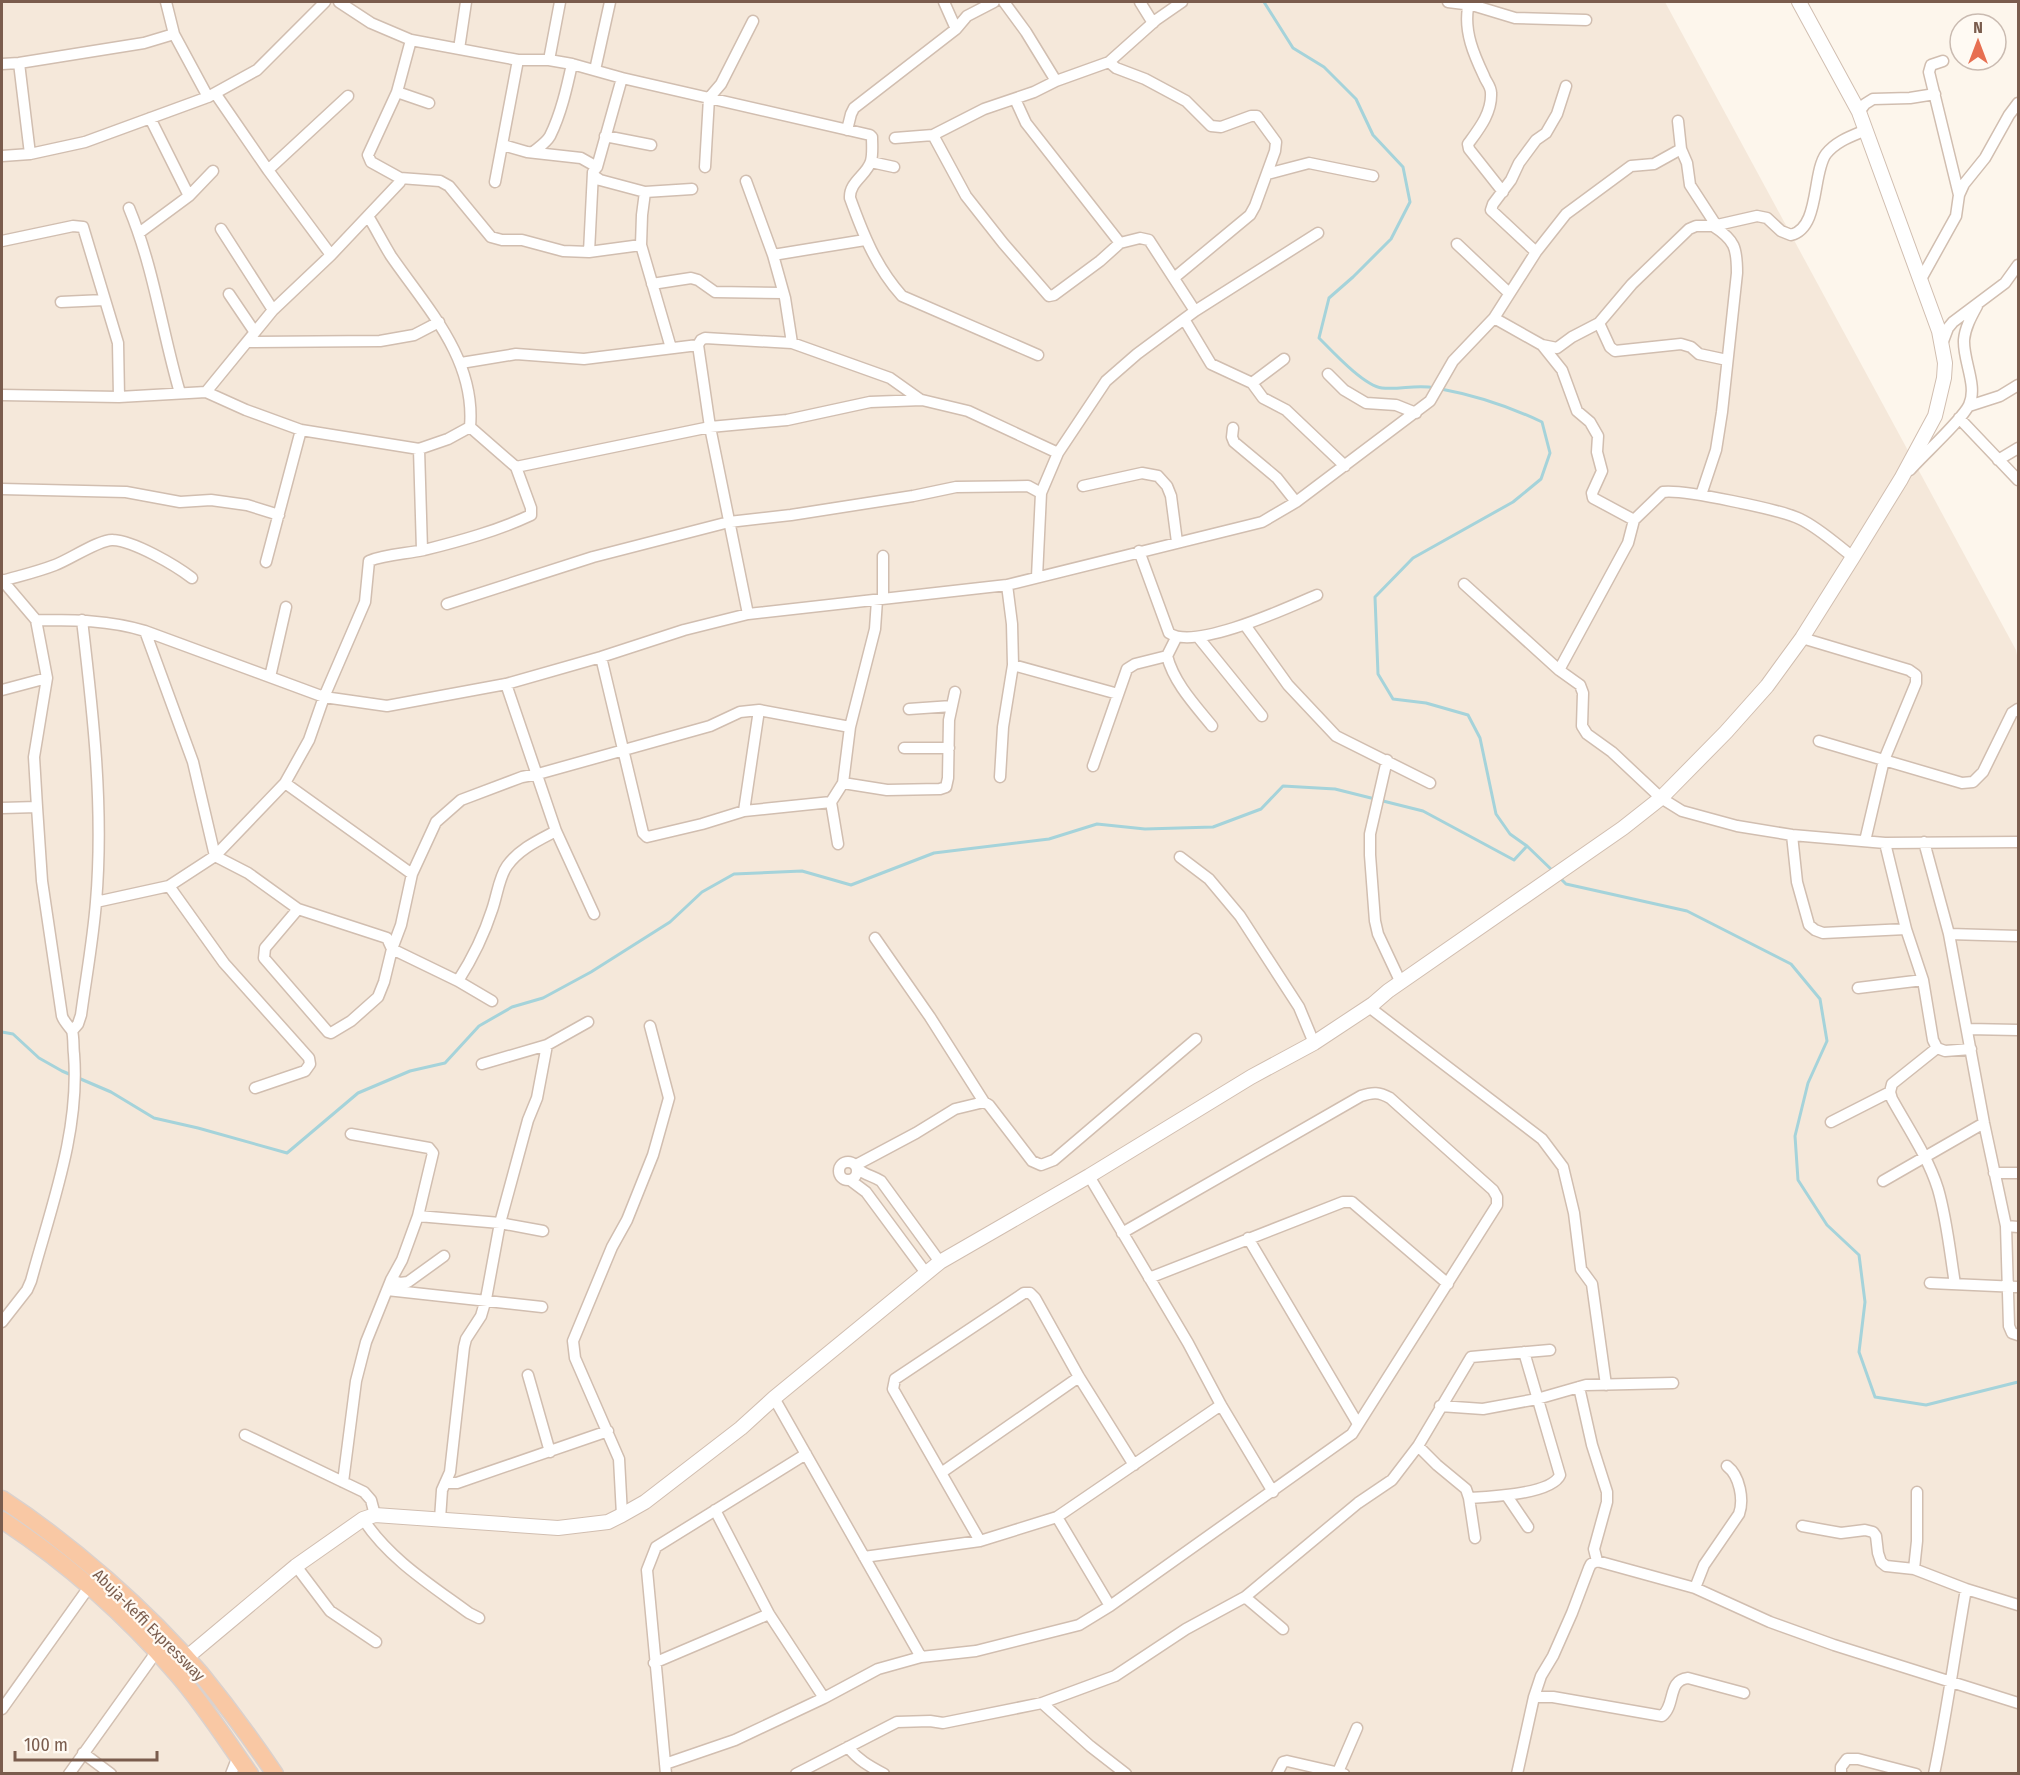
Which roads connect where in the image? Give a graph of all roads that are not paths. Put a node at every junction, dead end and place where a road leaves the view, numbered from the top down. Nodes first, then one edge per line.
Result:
1 (166, 2) edge
2 (325, 2) edge
3 (339, 2) edge
4 (466, 2) edge
5 (560, 2) edge
6 (610, 2) edge
7 (944, 2) edge
8 (994, 2) edge
9 (1004, 2) edge
10 (1140, 2) edge
11 (1182, 2) edge
12 (1799, 2) edge
13 (1464, 4) junction
14 (1447, 5) edge
15 (1586, 20) dead end
16 (753, 21) dead end
17 (1153, 23) junction
18 (956, 29) junction
19 (174, 34) junction
20 (411, 40) junction
21 (459, 49) junction
22 (518, 60) junction
23 (549, 60) junction
24 (1943, 61) dead end
25 (1109, 62) junction
26 (19, 63) junction
27 (572, 63) junction
28 (2, 64) edge
29 (595, 70) junction
30 (622, 78) junction
31 (1056, 81) junction
32 (1566, 86) dead end
33 (397, 92) junction
34 (1935, 94) junction
35 (212, 95) junction
36 (348, 96) dead end
37 (709, 98) junction
38 (1015, 99) junction
39 (429, 103) dead end
40 (2019, 103) edge
41 (1859, 112) junction
42 (150, 118) junction
43 (1678, 121) dead end
44 (847, 130) junction
45 (1866, 130) junction
46 (933, 135) junction
47 (605, 136) junction
48 (895, 138) dead end
49 (503, 145) junction
50 (651, 145) dead end
51 (545, 148) junction
52 (1681, 149) junction
53 (30, 154) junction
54 (2, 156) edge
55 (871, 162) junction
56 (705, 167) dead end
57 (894, 167) dead end
58 (268, 170) junction
59 (213, 171) dead end
60 (595, 172) junction
61 (1267, 174) junction
62 (1373, 176) dead end
63 (400, 178) junction
64 (746, 181) dead end
65 (495, 182) dead end
66 (692, 189) dead end
67 (645, 192) junction
68 (1503, 192) junction
69 (1959, 195) junction
70 (189, 196) junction
71 (129, 208) dead end
72 (369, 216) junction
73 (1718, 228) junction
74 (221, 229) dead end
75 (139, 233) junction
76 (1318, 233) dead end
77 (865, 240) junction
78 (2, 241) edge
79 (1120, 243) junction
80 (1457, 244) dead end
81 (641, 245) junction
82 (589, 252) junction
83 (1536, 252) junction
84 (332, 255) junction
85 (773, 255) junction
86 (2019, 265) edge
87 (1174, 278) junction
88 (1921, 279) junction
89 (652, 284) junction
90 (783, 293) junction
91 (1509, 293) junction
92 (229, 294) dead end
93 (104, 300) junction
94 (61, 302) dead end
95 (1977, 306) junction
96 (273, 310) junction
97 (1195, 311) junction
98 (1494, 318) junction
99 (1184, 319) junction
100 (439, 322) junction
101 (1599, 323) junction
102 (254, 331) junction
103 (248, 342) junction
104 (792, 343) junction
105 (1942, 344) junction
106 (698, 345) junction
107 (1542, 345) junction
108 (671, 348) junction
109 (1038, 355) dead end
110 (1284, 359) dead end
111 (1727, 360) junction
112 (461, 363) junction
113 (1328, 374) dead end
114 (1252, 383) junction
115 (2019, 385) edge
116 (206, 392) junction
117 (180, 393) junction
118 (2, 395) edge
119 (119, 397) junction
120 (922, 400) junction
121 (1969, 406) junction
122 (1416, 413) junction
123 (1959, 418) junction
124 (470, 427) junction
125 (710, 428) junction
126 (1233, 428) dead end
127 (301, 430) junction
128 (2019, 448) edge
129 (419, 449) junction
130 (1058, 453) junction
131 (1998, 460) junction
132 (1345, 466) junction
133 (516, 467) junction
134 (1901, 479) junction
135 (2019, 480) edge
136 (1083, 486) dead end
137 (2, 489) edge
138 (1041, 493) junction
139 (1701, 495) junction
140 (1296, 502) junction
141 (279, 515) junction
142 (1634, 520) junction
143 (729, 522) junction
144 (1177, 542) junction
145 (422, 550) junction
146 (1139, 551) junction
147 (883, 556) dead end
148 (1853, 557) junction
149 (266, 562) dead end
150 (192, 578) dead end
151 (1037, 578) junction
152 (2, 580) edge
153 (1464, 584) dead end
154 (1007, 585) junction
155 (1317, 595) dead end
156 (880, 600) junction
157 (447, 604) dead end
158 (286, 607) dead end
159 (748, 614) junction
160 (36, 620) junction
161 (82, 620) junction
162 (1245, 625) junction
163 (145, 631) junction
164 (1198, 637) junction
165 (1176, 638) junction
166 (1802, 638) junction
167 (1167, 656) junction
168 (600, 657) junction
169 (1013, 665) junction
170 (1559, 670) junction
171 (270, 677) junction
172 (47, 678) junction
173 (506, 684) junction
174 (2, 690) edge
175 (955, 692) dead end
176 (1118, 694) junction
177 (324, 697) junction
178 (952, 706) junction
179 (909, 709) dead end
180 (2019, 709) edge
181 (759, 710) junction
182 (1262, 716) dead end
183 (1212, 726) dead end
184 (850, 727) junction
185 (1819, 741) dead end
186 (904, 748) dead end
187 (949, 748) junction
188 (623, 750) junction
189 (1387, 760) junction
190 (1884, 760) junction
191 (1093, 766) dead end
192 (538, 774) junction
193 (1000, 777) dead end
194 (285, 783) junction
195 (843, 783) junction
196 (1430, 783) dead end
197 (1661, 798) junction
198 (831, 802) junction
199 (37, 807) junction
200 (2, 808) edge
201 (744, 811) junction
202 (556, 831) junction
203 (1792, 835) junction
204 (1865, 841) junction
205 (1924, 842) junction
206 (2019, 842) edge
207 (1885, 843) junction
208 (838, 844) dead end
209 (214, 856) junction
210 (1180, 857) dead end
211 (412, 874) junction
212 (169, 886) junction
213 (96, 902) junction
214 (298, 909) junction
215 (594, 914) dead end
216 (1906, 929) junction
217 (1949, 934) junction
218 (2019, 936) edge
219 (874, 938) dead end
220 (392, 949) junction
221 (1923, 980) junction
222 (458, 981) junction
223 (1401, 983) junction
224 (1858, 988) dead end
225 (492, 1001) dead end
226 (1369, 1007) junction
227 (588, 1022) dead end
228 (650, 1026) dead end
229 (1968, 1029) junction
230 (2019, 1030) edge
231 (72, 1031) junction
232 (1196, 1039) dead end
233 (1314, 1043) junction
234 (547, 1045) junction
235 (1936, 1048) junction
236 (1971, 1049) junction
237 (482, 1064) dead end
238 (255, 1088) dead end
239 (1890, 1092) junction
240 (984, 1102) junction
241 (1831, 1122) dead end
242 (1984, 1123) junction
243 (351, 1134) dead end
244 (1925, 1156) junction
245 (857, 1167) junction
246 (1994, 1173) junction
247 (2019, 1173) edge
248 (1089, 1176) junction
249 (850, 1180) junction
250 (1883, 1180) dead end
251 (418, 1216) junction
252 (500, 1223) junction
253 (2006, 1226) junction
254 (2019, 1227) edge
255 (543, 1232) dead end
256 (1122, 1233) junction
257 (1248, 1238) junction
258 (444, 1256) dead end
259 (940, 1262) junction
260 (926, 1273) junction
261 (1149, 1278) junction
262 (1930, 1283) dead end
263 (1448, 1284) junction
264 (1956, 1284) junction
265 (389, 1285) junction
266 (2013, 1287) edge
267 (486, 1299) junction
268 (542, 1306) dead end
269 (2, 1322) edge
270 (2019, 1335) edge
271 (1550, 1350) dead end
272 (1524, 1352) junction
273 (528, 1376) dead end
274 (1079, 1377) junction
275 (1673, 1383) dead end
276 (1606, 1385) junction
277 (1579, 1387) junction
278 (774, 1398) junction
279 (1537, 1399) junction
280 (1221, 1405) junction
281 (1440, 1406) junction
282 (1358, 1425) junction
283 (608, 1431) junction
284 (245, 1435) dead end
285 (1418, 1446) junction
286 (550, 1452) junction
287 (806, 1454) junction
288 (1134, 1465) junction
289 (1727, 1466) dead end
290 (942, 1473) junction
291 (343, 1482) junction
292 (445, 1483) junction
293 (1273, 1492) junction
294 (1917, 1492) dead end
295 (1507, 1496) junction
296 (1469, 1498) junction
297 (2, 1499) edge
298 (715, 1510) junction
299 (622, 1515) junction
300 (369, 1517) junction
301 (1057, 1517) junction
302 (440, 1519) junction
303 (2, 1522) edge
304 (1802, 1526) dead end
305 (1528, 1527) dead end
306 (1475, 1538) dead end
307 (980, 1540) junction
308 (864, 1557) junction
309 (1597, 1561) junction
310 (296, 1566) junction
311 (1914, 1569) junction
312 (89, 1587) junction
313 (1695, 1588) junction
314 (1966, 1589) junction
315 (1245, 1597) junction
316 (2019, 1605) edge
317 (1110, 1606) junction
318 (769, 1614) junction
319 (479, 1617) dead end
320 (1283, 1629) dead end
321 (376, 1642) dead end
322 (157, 1651) junction
323 (921, 1657) junction
324 (186, 1658) junction
325 (654, 1663) junction
326 (1949, 1683) junction
327 (1744, 1693) dead end
328 (1534, 1697) junction
329 (824, 1698) junction
330 (1042, 1703) junction
331 (2019, 1703) edge
332 (2, 1709) edge
333 (1357, 1728) dead end
334 (848, 1746) junction
335 (82, 1753) junction
336 (238, 1756) junction
337 (665, 1769) edge
338 (69, 1773) edge
339 (111, 1773) edge
340 (231, 1773) edge
341 (250, 1773) edge
342 (275, 1773) edge
343 (796, 1773) edge
344 (884, 1773) edge
345 (1126, 1773) edge
346 (1277, 1773) edge
347 (1341, 1773) edge
348 (1517, 1773) edge
349 (1840, 1773) edge
350 (1916, 1773) edge
351 (1934, 1773) edge

1 - 19 street
2 - 35 street
3 - 20 street
4 - 21 street
5 - 23 street
6 - 29 street
7 - 18 street
8 - 18 street
9 - 31 street
10 - 17 street
11 - 17 street
12 - 41 street
13 - 14 street
13 - 15 street
13 - 68 street
16 - 37 street
17 - 25 street
18 - 44 street
19 - 26 street
19 - 35 street
20 - 21 street
20 - 33 street
21 - 22 street
22 - 23 street
22 - 49 street
23 - 27 street
24 - 34 street
25 - 31 street
25 - 61 street
26 - 28 street
26 - 53 street
27 - 29 street
27 - 51 street
29 - 30 street
30 - 37 street
30 - 47 street
31 - 38 street
32 - 68 street
33 - 39 street
33 - 63 street
34 - 41 street
34 - 69 street
35 - 42 street
35 - 58 street
36 - 58 street
37 - 44 street
37 - 56 street
38 - 46 street
38 - 79 street
40 - 69 street
41 - 45 street
42 - 53 street
42 - 70 street
43 - 52 street
44 - 55 street
45 - 73 street
45 - 88 street
46 - 48 street
46 - 79 street
47 - 50 street
47 - 60 street
49 - 51 street
49 - 65 street
51 - 60 street
52 - 73 street
52 - 83 street
53 - 54 street
55 - 57 street
55 - 77 street
58 - 84 street
59 - 70 street
60 - 67 street
60 - 82 street
61 - 62 street
61 - 87 street
63 - 72 street
63 - 82 street
64 - 85 street
66 - 67 street
67 - 81 street
68 - 83 street
69 - 88 street
70 - 75 street
71 - 75 street
72 - 84 street
72 - 100 street
73 - 101 street
73 - 111 street
74 - 96 street
75 - 117 street
76 - 97 street
77 - 85 street
77 - 109 street
78 - 93 street
79 - 87 street
80 - 91 street
81 - 82 street
81 - 89 street
83 - 91 street
84 - 96 street
85 - 90 street
86 - 95 street
87 - 97 street
88 - 105 street
89 - 90 street
89 - 108 street
90 - 104 street
91 - 98 street
92 - 102 street
93 - 94 street
93 - 119 street
95 - 105 street
95 - 121 street
96 - 102 street
97 - 99 street
98 - 107 street
98 - 122 street
99 - 114 street
99 - 130 street
100 - 103 street
100 - 112 street
101 - 107 street
101 - 111 street
102 - 103 street
103 - 116 street
104 - 106 street
104 - 120 street
105 - 134 street
106 - 108 street
106 - 125 street
107 - 142 street
108 - 112 street
110 - 114 street
111 - 139 street
112 - 124 street
113 - 122 street
114 - 132 street
115 - 121 street
116 - 117 street
116 - 127 street
117 - 119 street
118 - 119 street
120 - 125 street
120 - 130 street
121 - 123 street
122 - 132 street
123 - 131 street
123 - 134 street
124 - 129 street
124 - 133 street
125 - 133 street
125 - 143 street
126 - 140 street
127 - 129 street
127 - 141 street
128 - 131 street
129 - 145 street
130 - 138 street
131 - 135 street
132 - 140 street
133 - 145 street
134 - 148 street
136 - 144 street
137 - 141 street
138 - 143 street
138 - 151 street
139 - 142 street
139 - 148 street
140 - 144 street
141 - 149 street
142 - 170 street
143 - 157 street
143 - 159 street
144 - 146 street
145 - 177 street
146 - 151 street
146 - 165 street
147 - 156 street
148 - 166 street
150 - 152 street
151 - 154 street
152 - 160 street
153 - 170 street
154 - 156 street
154 - 169 street
155 - 162 street
156 - 159 street
156 - 184 street
158 - 171 street
159 - 168 street
160 - 161 street
160 - 172 street
161 - 163 street
161 - 213 street
162 - 164 street
162 - 189 street
163 - 171 street
163 - 209 street
164 - 165 street
164 - 182 street
165 - 167 street
166 - 190 street
166 - 197 street
167 - 176 street
167 - 183 street
168 - 173 street
168 - 188 street
169 - 176 street
169 - 193 street
170 - 197 street
171 - 177 street
172 - 174 street
172 - 199 street
173 - 177 street
173 - 192 street
175 - 178 street
176 - 191 street
177 - 194 street
178 - 179 street
178 - 187 street
180 - 190 street
181 - 184 street
181 - 188 street
181 - 201 street
184 - 195 street
185 - 190 street
186 - 187 street
187 - 195 street
188 - 192 street
188 - 201 street
189 - 196 street
189 - 223 street
190 - 204 street
192 - 202 street
192 - 211 street
194 - 209 street
194 - 211 street
195 - 198 street
197 - 203 street
197 - 223 street
198 - 201 street
198 - 208 street
199 - 200 street
199 - 231 street
202 - 215 street
202 - 222 street
203 - 204 street
203 - 216 street
204 - 207 street
205 - 206 street
205 - 207 street
205 - 217 street
207 - 216 street
209 - 212 street
209 - 214 street
210 - 233 street
211 - 220 street
212 - 213 street
212 - 238 street
213 - 231 street
214 - 220 street
214 - 220 street
216 - 221 street
217 - 218 street
217 - 229 street
219 - 240 street
220 - 222 street
221 - 224 street
221 - 235 street
222 - 225 street
223 - 226 street
226 - 233 street
226 - 276 street
227 - 234 street
228 - 283 street
229 - 230 street
229 - 236 street
231 - 269 street
232 - 240 street
233 - 248 street
234 - 237 street
234 - 252 street
235 - 236 street
235 - 239 street
236 - 242 street
239 - 241 street
239 - 244 street
240 - 245 street
242 - 244 street
242 - 246 street
243 - 251 street
244 - 250 street
244 - 264 street
245 - 249 street
245 - 249 street
245 - 259 street
246 - 247 street
246 - 253 street
248 - 256 street
248 - 259 street
249 - 260 street
251 - 252 street
251 - 265 street
252 - 255 street
252 - 267 street
253 - 254 street
253 - 266 street
256 - 261 street
256 - 263 street
257 - 261 street
257 - 263 street
257 - 282 street
258 - 265 street
259 - 260 street
260 - 278 street
261 - 280 street
262 - 264 street
263 - 282 street
264 - 266 street
265 - 267 street
265 - 291 street
266 - 270 street
267 - 268 street
267 - 292 street
271 - 272 street
272 - 279 street
272 - 281 street
273 - 286 street
274 - 288 street
274 - 290 street
274 - 290 street
275 - 276 street
276 - 277 street
277 - 279 street
277 - 309 street
278 - 287 street
278 - 299 street
279 - 281 street
279 - 295 street
280 - 288 street
280 - 293 street
281 - 285 street
282 - 293 street
283 - 286 street
283 - 299 street
284 - 291 street
285 - 296 street
285 - 315 street
286 - 292 street
287 - 298 street
287 - 308 street
288 - 301 street
289 - 313 street
290 - 307 street
291 - 300 street
292 - 302 street
293 - 317 street
294 - 311 street
295 - 296 street
295 - 305 street
296 - 306 street
297 - 324 highway, Abuja-Keffi Expressway
298 - 318 street
298 - 325 street
299 - 302 street
300 - 302 street
300 - 310 street
300 - 319 street
301 - 307 street
301 - 317 street
303 - 312 highway, Abuja-Keffi Expressway
304 - 311 street
307 - 308 street
308 - 323 street
309 - 313 street
309 - 328 street
310 - 321 street
310 - 324 street
311 - 314 street
312 - 322 highway, Abuja-Keffi Expressway
312 - 332 street
313 - 326 street
314 - 316 street
314 - 326 street
315 - 320 street
315 - 330 street
317 - 323 street
318 - 325 street
318 - 329 street
322 - 335 street
322 - 336 highway, Abuja-Keffi Expressway
323 - 329 street
324 - 342 highway, Abuja-Keffi Expressway
325 - 337 street
326 - 331 street
326 - 351 street
327 - 328 street
328 - 348 street
329 - 337 street
330 - 334 street
330 - 345 street
333 - 347 street
334 - 343 street
334 - 344 street
335 - 338 street
335 - 339 street
336 - 340 street
336 - 341 highway, Abuja-Keffi Expressway
346 - 347 street
349 - 350 street

